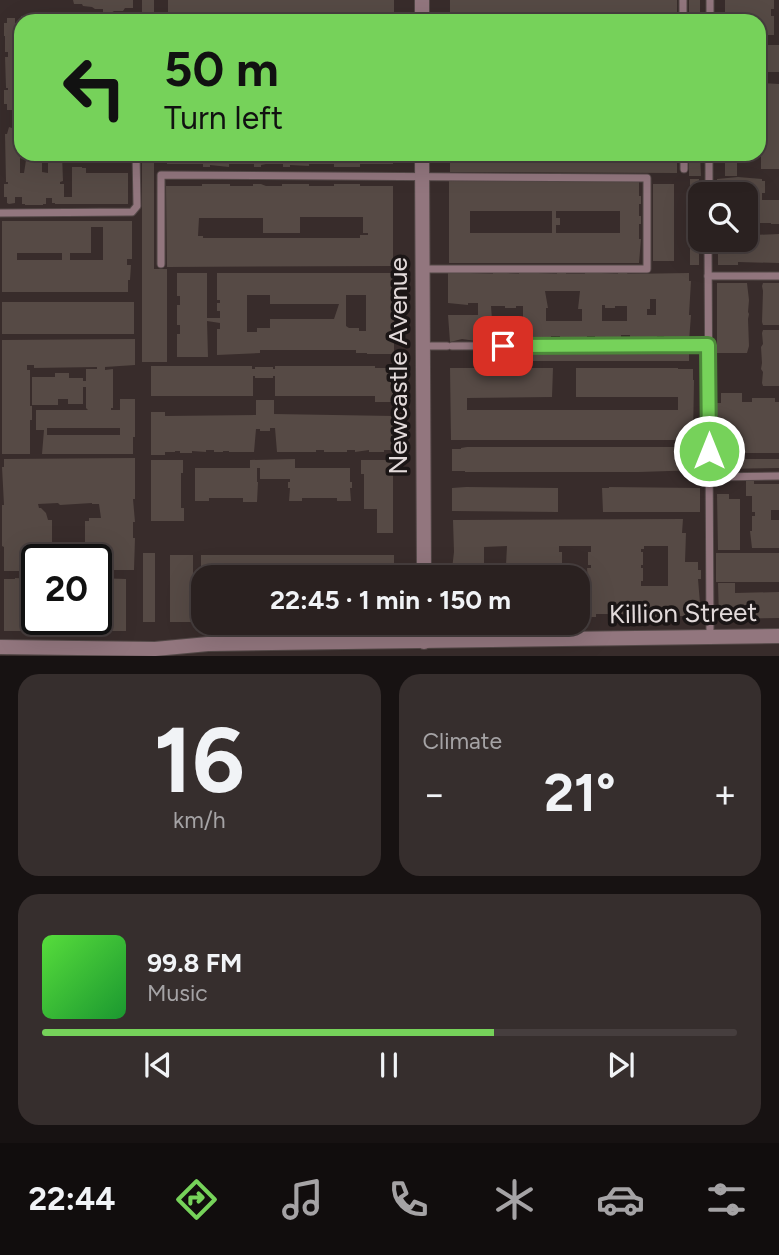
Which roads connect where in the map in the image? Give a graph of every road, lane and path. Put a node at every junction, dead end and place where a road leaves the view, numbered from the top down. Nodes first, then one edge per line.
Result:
1 (136, 161) edge
2 (422, 161) edge
3 (684, 161) edge
4 (709, 161) edge
5 (684, 169) dead end
6 (422, 177) junction
7 (709, 182) edge
8 (0, 214) edge
9 (708, 252) edge
10 (160, 264) dead end
11 (422, 269) junction
12 (708, 276) junction
13 (779, 276) edge
14 (708, 345) junction
15 (422, 346) junction
16 (779, 476) edge
17 (713, 477) junction
18 (424, 565) edge
19 (424, 635) edge
20 (779, 636) edge
21 (710, 637) junction
22 (424, 642) junction
23 (0, 647) edge

1 - 8 lane
2 - 6 street, Newcastle Avenue
3 - 5 lane
4 - 7 lane
6 - 10 lane
6 - 11 street, Newcastle Avenue
6 - 11 lane
9 - 12 lane
11 - 15 street, Newcastle Avenue
12 - 13 lane
12 - 14 lane
14 - 15 lane
14 - 17 lane
15 - 18 street, Newcastle Avenue
16 - 17 lane
17 - 21 lane
19 - 22 street
20 - 21 street, Killion Street
21 - 22 street, Killion Street
22 - 23 street, Killion Street

